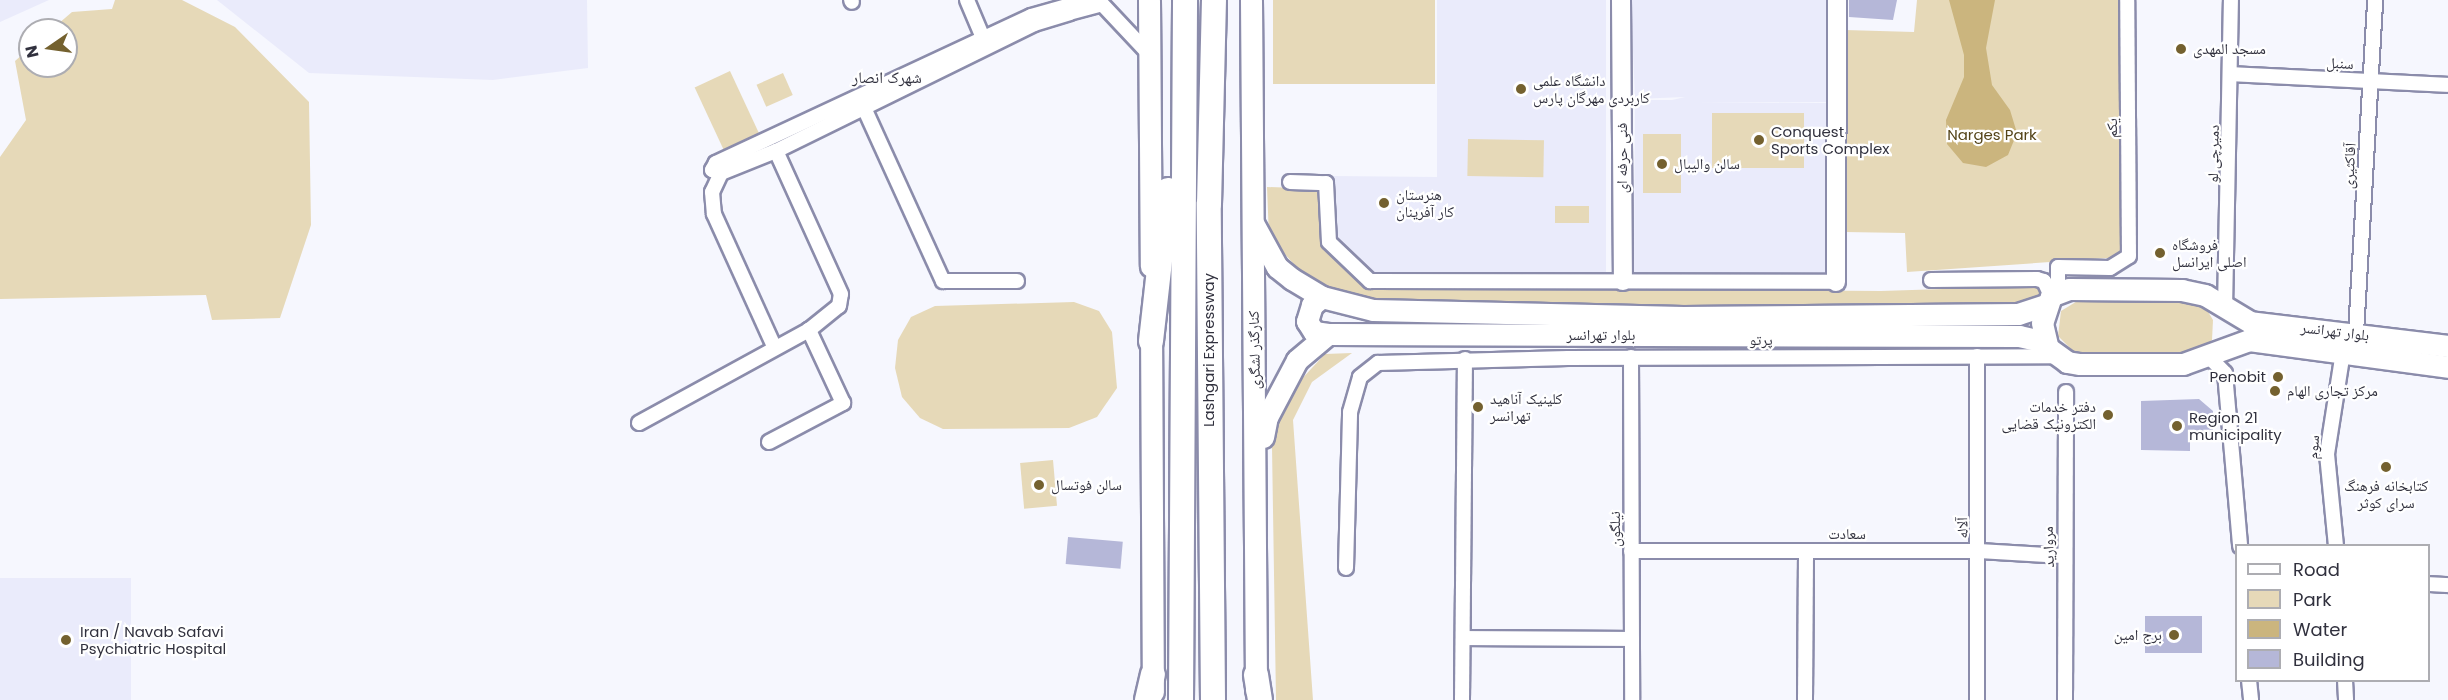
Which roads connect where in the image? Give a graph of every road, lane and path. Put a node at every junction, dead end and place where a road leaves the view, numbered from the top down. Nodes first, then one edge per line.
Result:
1 (967, 0) edge
2 (1088, 0) edge
3 (1149, 0) edge
4 (1185, 0) edge
5 (1214, 0) edge
6 (1251, 0) edge
7 (1621, 0) edge
8 (1837, 0) edge
9 (2127, 0) edge
10 (2231, 0) edge
11 (2375, 0) edge
12 (985, 42) junction
13 (1186, 47) junction
14 (1149, 54) junction
15 (2231, 74) junction
16 (2370, 81) junction
17 (2448, 85) edge
18 (861, 102) junction
19 (776, 151) junction
20 (720, 173) junction
21 (1290, 182) dead end
22 (1253, 223) junction
23 (1931, 280) dead end
24 (1017, 281) dead end
25 (1623, 281) junction
26 (1836, 282) joint
27 (1322, 297) junction
28 (2051, 298) junction
29 (2225, 309) junction
30 (809, 330) junction
31 (2356, 333) junction
32 (1328, 334) junction
33 (1528, 335) junction
34 (1151, 341) junction
35 (774, 346) junction
36 (2448, 346) edge
37 (2050, 349) junction
38 (2218, 352) junction
39 (2343, 352) junction
40 (1977, 356) junction
41 (1631, 357) junction
42 (1568, 358) junction
43 (1465, 359) junction
44 (2448, 367) edge
45 (2066, 392) dead end
46 (639, 423) dead end
47 (769, 442) dead end
48 (1255, 482) junction
49 (2240, 544) edge
50 (2336, 544) edge
51 (1806, 551) junction
52 (1979, 551) junction
53 (1631, 552) junction
54 (2063, 556) junction
55 (1346, 568) dead end
56 (2430, 584) edge
57 (2448, 585) edge
58 (1463, 638) junction
59 (1632, 639) junction
60 (1153, 675) junction
61 (1256, 675) junction
62 (2249, 682) edge
63 (2344, 682) edge
64 (1146, 700) edge
65 (1153, 700) edge
66 (1181, 700) edge
67 (1213, 700) edge
68 (1256, 700) edge
69 (1260, 700) edge
70 (1462, 700) edge
71 (1632, 700) edge
72 (1805, 700) edge
73 (1977, 700) edge
74 (2065, 700) edge
75 (2251, 700) edge
76 (2346, 700) edge

1 - 12 street
2 - 12 street
3 - 14 main road
4 - 13 highway, Lashgari Expressway
5 - 67 highway, Lashgari Expressway
6 - 22 main road, کنارگذر لشگری
7 - 25 street, فنی حرفه ای
8 - 26 street
9 - 28 street, یکم
10 - 15 street, دمیرچی لو
11 - 16 street, آقاکثیری
12 - 14 street
12 - 18 street
13 - 34 highway
13 - 66 highway, Lashgari Expressway
14 - 34 main road
15 - 16 street, سنبل
15 - 29 street, دمیرچی لو
16 - 17 street, سنبل
16 - 31 street, آقاکثیری
18 - 19 street
18 - 20 street
18 - 24 street
19 - 20 street
19 - 30 street
20 - 35 street
21 - 25 street
22 - 27 main road, بلوار تهرانسر
22 - 48 main road, کنارگذر لشگری
23 - 28 street
25 - 26 street
27 - 28 main road, بلوار تهرانسر
27 - 32 main road
28 - 29 main road, بلوار تهرانسر
28 - 37 main road
29 - 31 main road, بلوار تهرانسر
29 - 38 main road
30 - 35 street
30 - 47 street
31 - 36 main road, بلوار تهرانسر
32 - 33 main road, بلوار تهرانسر
32 - 48 main road
33 - 37 main road, بلوار تهرانسر
33 - 42 street
34 - 60 main road
35 - 46 street
37 - 38 main road, بلوار تهرانسر
37 - 40 street, پرتو
38 - 39 main road, بلوار تهرانسر
38 - 49 street
39 - 44 main road, بلوار تهرانسر
39 - 50 street, سوم
40 - 41 street, پرتو
40 - 52 street, آلاله
41 - 42 street, پرتو
41 - 53 street, نیلگون
42 - 43 street, پرتو
43 - 55 street, پرتو
43 - 58 street
45 - 54 street, مروارید
48 - 61 main road, کنارگذر لشگری
51 - 52 street, سعادت
51 - 53 street, سعادت
51 - 72 street
52 - 54 street, سعادت
52 - 73 street, آلاله
53 - 59 street, نیلگون
54 - 74 street, مروارید
56 - 57 street
58 - 59 street
58 - 70 street
59 - 71 street, نیلگون
60 - 64 highway
60 - 65 main road
61 - 68 main road, کنارگذر لشگری
61 - 69 highway
62 - 75 street
63 - 76 street

